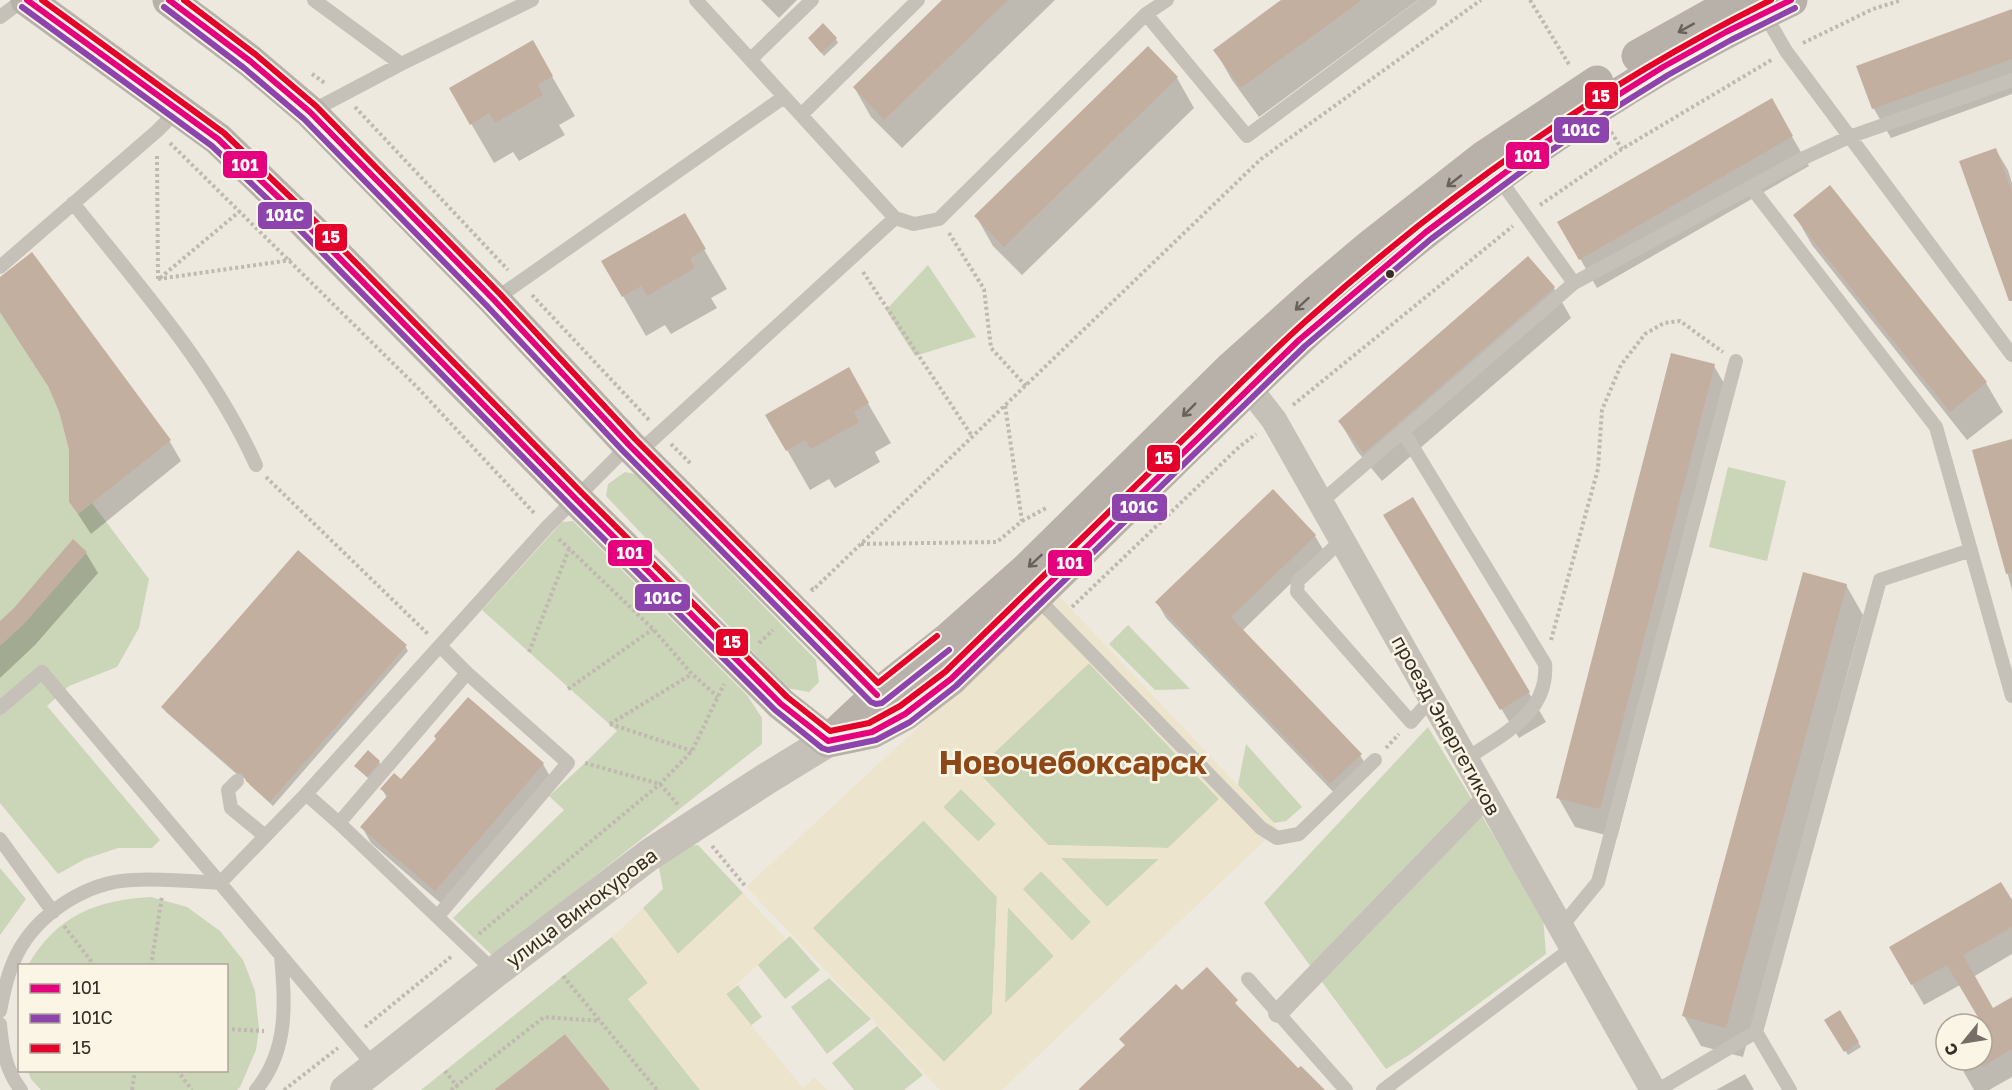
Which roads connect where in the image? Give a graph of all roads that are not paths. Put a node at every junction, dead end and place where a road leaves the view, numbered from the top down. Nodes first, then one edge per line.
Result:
1 (25, 0) edge
2 (314, 0) edge
3 (532, 0) edge
4 (696, 0) edge
5 (812, 0) edge
6 (918, 0) edge
7 (1167, 0) edge
8 (1430, 0) edge
9 (1762, 3) edge
10 (185, 5) edge
11 (1146, 14) junction
12 (0, 17) edge
13 (751, 59) junction
14 (401, 64) junction
15 (2012, 80) edge
16 (784, 97) junction
17 (310, 112) junction
18 (801, 114) junction
19 (167, 120) junction
20 (1849, 137) junction
21 (1491, 167) junction
22 (1751, 187) junction
23 (73, 203) junction
24 (895, 218) junction
25 (0, 267) edge
26 (1574, 283) junction
27 (494, 300) junction
28 (2012, 355) edge
29 (1736, 361) road end
30 (1240, 378) junction
31 (1403, 431) junction
32 (634, 449) junction
33 (256, 465) road end
34 (576, 499) junction
35 (1320, 502) junction
36 (1342, 540) junction
37 (1971, 550) junction
38 (1036, 597) junction
39 (440, 646) junction
40 (467, 673) junction
41 (877, 694) junction
42 (2012, 696) edge
43 (1431, 699) junction
44 (0, 708) edge
45 (828, 741) junction
46 (1466, 759) junction
47 (1376, 760) road end
48 (237, 781) dead end
49 (306, 794) junction
50 (1487, 796) junction
51 (339, 823) junction
52 (265, 836) junction
53 (0, 839) edge
54 (219, 883) junction
55 (53, 912) junction
56 (438, 916) junction
57 (1566, 937) junction
58 (281, 955) junction
59 (495, 972) junction
60 (1248, 979) dead end
61 (0, 1011) edge
62 (1278, 1013) junction
63 (0, 1024) edge
64 (1756, 1032) junction
65 (0, 1062) edge
66 (374, 1066) junction
67 (12, 1078) junction
68 (21, 1090) edge
69 (256, 1090) edge
70 (346, 1090) edge
71 (1346, 1090) edge
72 (1383, 1090) edge
73 (1653, 1090) edge
74 (1658, 1090) edge
75 (1790, 1090) edge

1 - 12 lane
1 - 19 main road
2 - 14 lane
3 - 14 lane
4 - 13 lane
5 - 13 lane
6 - 18 lane
7 - 11 lane
8 - 11 lane
9 - 20 lane
9 - 21 main road, улица Винокурова
10 - 17 main road
11 - 24 lane
13 - 16 lane
14 - 17 lane
15 - 20 lane
16 - 18 lane
16 - 27 lane
17 - 27 main road
18 - 24 lane
19 - 23 lane
19 - 34 main road
20 - 22 lane
20 - 28 lane
21 - 26 lane
21 - 30 main road, улица Винокурова
22 - 26 lane
22 - 37 lane
23 - 25 lane
23 - 33 lane
24 - 32 lane
26 - 31 lane
27 - 32 main road
29 - 57 lane
30 - 35 street, проезд Энергетиков
30 - 38 main road, улица Винокурова
30 -> 41 main road, улица Винокурова
31 - 35 lane
31 - 46 lane
32 - 34 lane
32 - 41 main road
34 - 39 lane
34 - 45 main road
35 - 36 street, проезд Энергетиков
36 - 43 street, проезд Энергетиков
36 - 43 lane
37 - 42 lane
37 - 64 lane
38 - 45 main road, улица Винокурова
38 - 47 lane
39 - 40 lane
39 - 49 lane
40 - 51 lane
40 - 56 lane
41 - 45 main road, улица Винокурова
43 - 46 street, проезд Энергетиков
44 - 54 lane
45 - 59 street, улица Винокурова
46 - 50 street, проезд Энергетиков
48 - 52 lane
49 - 51 lane
49 - 52 lane
50 - 57 street, проезд Энергетиков
50 - 62 street
51 - 56 lane
52 - 54 lane
53 - 55 lane
54 - 55 lane
54 - 58 lane
55 - 61 lane
56 - 59 lane
57 - 72 lane
57 - 73 street, проезд Энергетиков
58 - 66 lane
58 - 69 lane
59 - 66 street, улица Винокурова
60 - 62 lane
62 - 71 lane
63 - 67 lane
64 - 74 lane
64 - 75 lane
65 - 67 lane
66 - 70 street, улица Винокурова
67 - 68 lane

